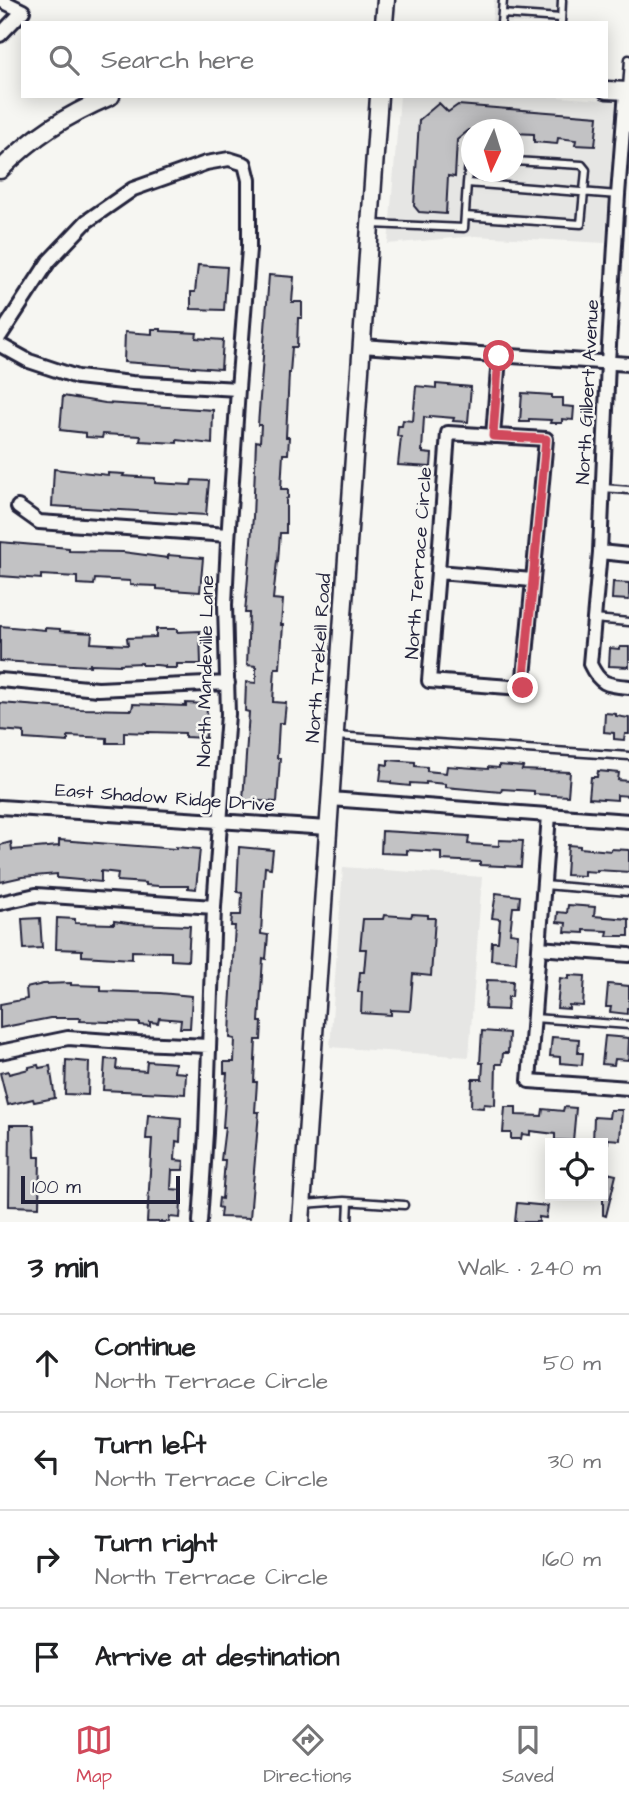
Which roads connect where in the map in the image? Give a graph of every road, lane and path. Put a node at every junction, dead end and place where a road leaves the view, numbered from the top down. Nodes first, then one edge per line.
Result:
1 (0, 0) edge
2 (386, 0) edge
3 (503, 0) edge
4 (562, 0) edge
5 (25, 6) edge
6 (502, 14) junction
7 (561, 20) edge
8 (384, 21) edge
9 (501, 21) edge
10 (0, 35) edge
11 (629, 59) edge
12 (608, 90) edge
13 (628, 91) edge
14 (106, 98) edge
15 (379, 98) edge
16 (626, 123) edge
17 (524, 162) edge
18 (0, 170) edge
19 (467, 183) joint
20 (584, 192) junction
21 (618, 195) junction
22 (464, 216) junction
23 (370, 224) junction
24 (0, 335) edge
25 (0, 345) edge
26 (361, 346) junction
27 (499, 356) junction
28 (608, 362) junction
29 (629, 364) edge
30 (238, 389) junction
31 (493, 436) junction
32 (603, 488) junction
33 (629, 490) edge
34 (18, 507) dead end
35 (228, 535) junction
36 (600, 552) junction
37 (629, 555) edge
38 (438, 572) junction
39 (532, 580) junction
40 (594, 619) junction
41 (629, 622) edge
42 (0, 680) edge
43 (228, 683) junction
44 (629, 687) edge
45 (334, 736) junction
46 (629, 756) edge
47 (330, 799) junction
48 (0, 807) edge
49 (549, 815) junction
50 (220, 820) junction
51 (629, 821) edge
52 (328, 828) junction
53 (544, 885) junction
54 (629, 892) edge
55 (0, 903) edge
56 (214, 907) junction
57 (539, 948) junction
58 (629, 955) edge
59 (534, 1018) junction
60 (629, 1025) edge
61 (209, 1046) junction
62 (0, 1052) edge
63 (629, 1088) edge
64 (349, 1202) junction
65 (302, 1204) junction
66 (404, 1205) dead end
67 (200, 1222) edge
68 (301, 1222) edge
69 (348, 1222) edge

1 - 5 street
2 - 8 main road
3 - 6 lane
4 - 7 lane
5 - 10 street
6 - 7 lane
6 - 9 lane
11 - 13 lane
12 - 13 main road
13 - 16 street, North Gilbert Avenue
14 - 18 main road
15 - 23 main road, North Trekell Road
16 - 21 street, North Gilbert Avenue
17 - 20 lane
19 - 20 lane
19 - 22 lane
20 - 21 lane
20 - 22 lane
21 - 28 street, North Gilbert Avenue
22 - 23 lane
23 - 26 main road, North Trekell Road
24 - 30 street, North Mandeville Lane
25 - 30 street
26 - 27 street
26 - 45 main road, North Trekell Road
27 - 28 street
27 - 31 street
28 - 29 street
28 - 32 street, North Gilbert Avenue
30 - 35 street, North Mandeville Lane
31 - 38 street, North Terrace Circle
31 - 39 street, North Terrace Circle
32 - 33 lane
32 - 36 street, North Gilbert Avenue
34 - 35 street
35 - 43 street, North Mandeville Lane
36 - 37 street
36 - 40 street, North Gilbert Avenue
38 - 39 street
38 - 39 street, North Terrace Circle
40 - 41 lane
40 - 44 street, North Gilbert Avenue
42 - 43 street
43 - 50 street, North Mandeville Lane
45 - 46 lane
45 - 47 main road, North Trekell Road
47 - 49 street
47 - 52 main road, North Trekell Road
48 - 50 street, East Shadow Ridge Drive
49 - 51 street
49 - 53 street
50 - 52 street, East Shadow Ridge Drive
50 - 56 street, North Mandeville Lane
52 - 65 main road, North Trekell Road
53 - 54 lane
53 - 57 street
55 - 56 street
56 - 61 street, North Mandeville Lane
57 - 58 street
57 - 59 street
59 - 60 lane
59 - 63 street
61 - 62 street
61 - 67 street, North Mandeville Lane
64 - 65 lane
64 - 66 lane
64 - 69 lane
65 - 68 main road, North Trekell Road

